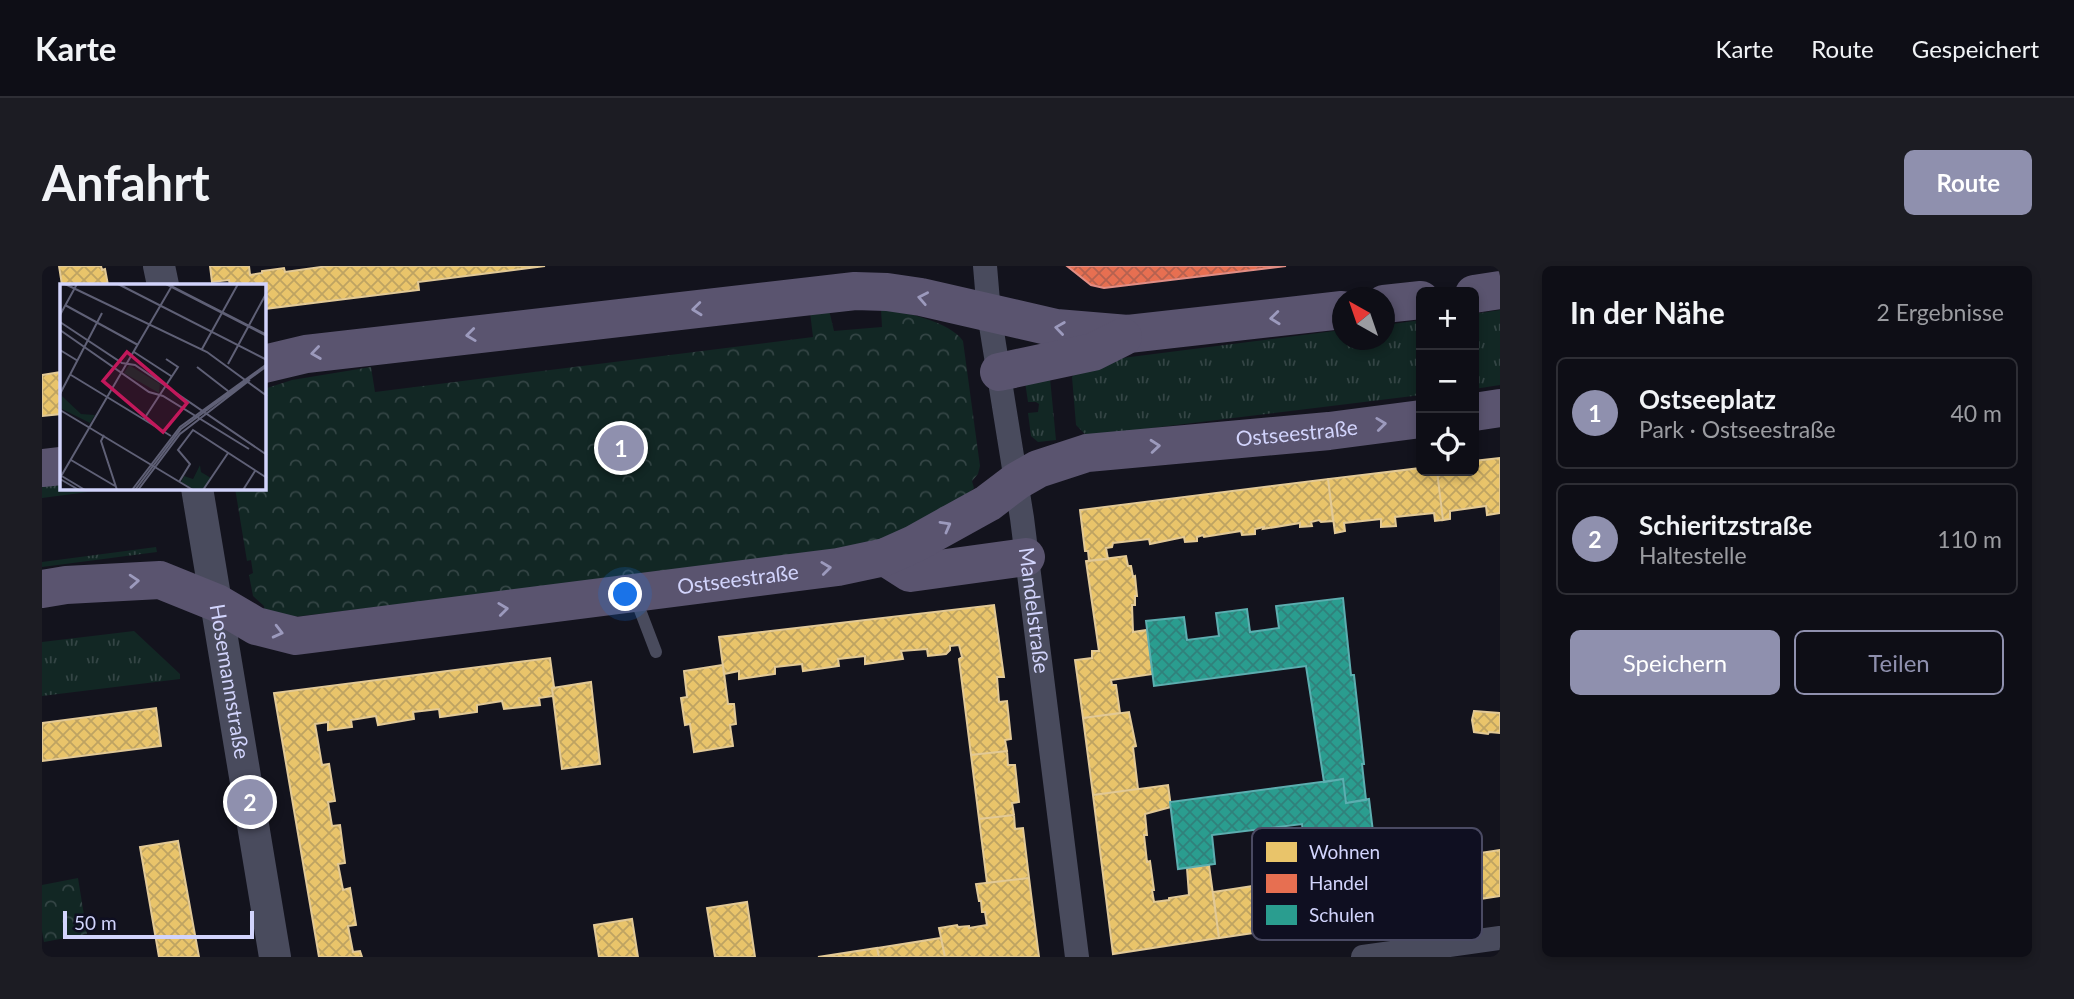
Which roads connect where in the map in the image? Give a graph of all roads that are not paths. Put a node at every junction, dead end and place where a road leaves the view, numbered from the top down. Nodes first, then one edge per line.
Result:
1 (159, 266) edge
2 (985, 266) edge
3 (163, 284) edge
4 (1500, 290) edge
5 (1479, 293) edge
6 (1416, 301) edge
7 (1395, 303) edge
8 (1332, 311) edge
9 (989, 313) junction
10 (1128, 334) junction
11 (266, 364) edge
12 (999, 372) junction
13 (1500, 408) edge
14 (1479, 411) edge
15 (1416, 420) edge
16 (60, 466) edge
17 (42, 468) edge
18 (1017, 481) junction
19 (197, 490) edge
20 (885, 557) junction
21 (1027, 557) junction
22 (42, 589) edge
23 (634, 593) junction
24 (217, 603) junction
25 (656, 652) dead end
26 (1500, 938) edge
27 (275, 957) edge
28 (1077, 957) edge
29 (1363, 957) edge

1 - 3 street
2 - 9 street, Mandelstraße
4 - 5 main road
6 - 7 main road
8 -> 10 main road
10 -> 9 main road
9 -> 11 main road
9 - 12 street, Mandelstraße
10 - 12 main road
12 - 18 street, Mandelstraße
13 - 14 main road
18 -> 15 main road, Ostseestraße
16 - 17 main road
20 -> 18 main road, Ostseestraße
18 - 21 street, Mandelstraße
19 - 24 street, Hosemannstraße
20 - 21 main road
23 -> 20 main road, Ostseestraße
21 - 28 street, Mandelstraße
22 -> 24 main road, Ostseestraße
24 -> 23 main road, Ostseestraße
23 - 25 lane
24 - 27 street, Hosemannstraße
26 - 29 street

